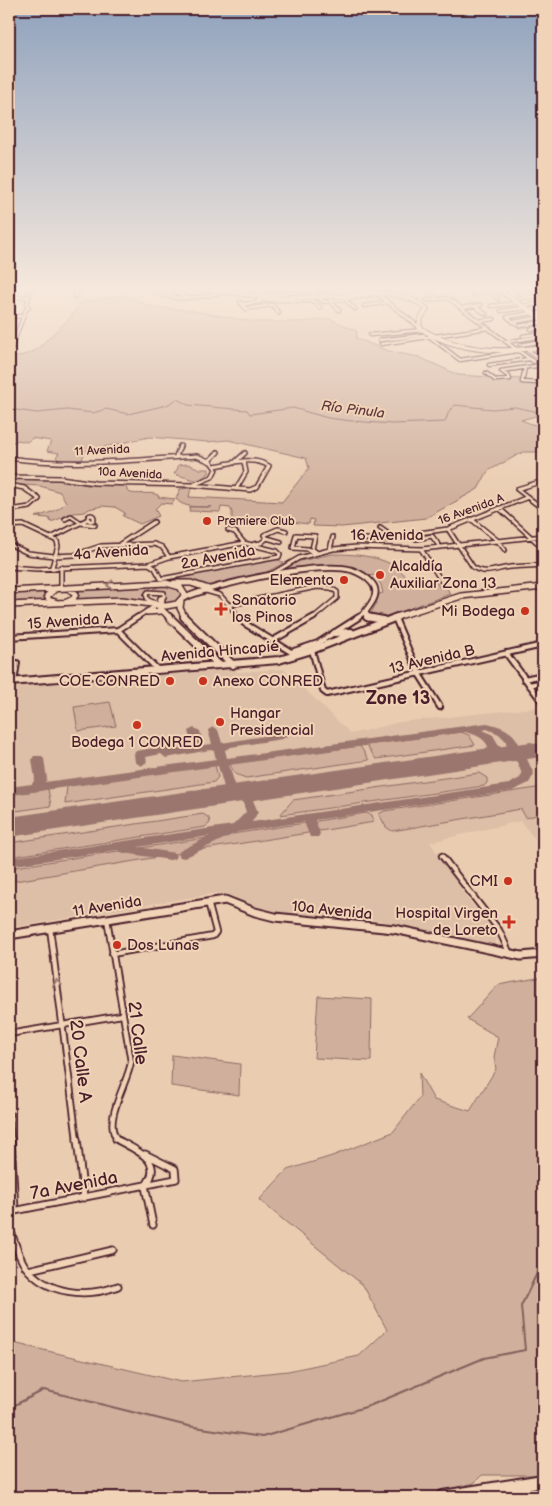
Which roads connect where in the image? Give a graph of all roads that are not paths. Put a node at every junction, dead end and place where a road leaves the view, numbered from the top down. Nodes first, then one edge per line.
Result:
1 (456, 358) edge
2 (469, 358) edge
3 (529, 359) joint
4 (534, 362) dead end
5 (489, 365) dead end
6 (542, 365) edge
7 (525, 368) junction
8 (508, 370) junction
9 (486, 373) dead end
10 (508, 376) junction
11 (180, 446) dead end
12 (218, 452) dead end
13 (245, 453) dead end
14 (176, 456) junction
15 (9, 458) edge
16 (209, 461) junction
17 (244, 462) junction
18 (234, 463) junction
19 (215, 466) junction
20 (9, 477) edge
21 (543, 481) edge
22 (9, 485) edge
23 (192, 485) junction
24 (16, 486) joint
25 (517, 488) joint
26 (236, 489) junction
27 (528, 498) junction
28 (26, 508) joint
29 (499, 508) junction
30 (543, 509) edge
31 (9, 510) edge
32 (65, 519) dead end
33 (88, 519) dead end
34 (471, 519) junction
35 (154, 522) dead end
36 (81, 523) junction
37 (95, 525) dead end
38 (9, 526) edge
39 (380, 528) dead end
40 (448, 529) junction
41 (228, 530) dead end
42 (286, 531) dead end
43 (419, 533) dead end
44 (532, 536) junction
45 (543, 536) edge
46 (333, 537) dead end
47 (51, 538) junction
48 (267, 538) junction
49 (127, 539) junction
50 (416, 539) dead end
51 (497, 540) junction
52 (281, 542) dead end
53 (244, 543) junction
54 (261, 543) junction
55 (9, 544) edge
56 (131, 544) junction
57 (118, 545) junction
58 (252, 545) junction
59 (459, 545) junction
60 (542, 546) dead end
61 (359, 547) junction
62 (440, 547) junction
63 (267, 548) junction
64 (330, 549) junction
65 (421, 549) junction
66 (505, 550) dead end
67 (314, 552) junction
68 (54, 556) junction
69 (278, 557) junction
70 (169, 558) junction
71 (290, 562) junction
72 (149, 564) junction
73 (543, 565) edge
74 (9, 567) edge
75 (61, 567) junction
76 (52, 568) junction
77 (479, 571) joint
78 (266, 577) junction
79 (162, 582) junction
80 (444, 585) dead end
81 (224, 586) junction
82 (543, 587) edge
83 (62, 588) junction
84 (209, 589) junction
85 (9, 591) edge
86 (201, 592) junction
87 (220, 595) junction
88 (183, 600) junction
89 (60, 603) junction
90 (9, 605) edge
91 (228, 605) junction
92 (158, 606) junction
93 (148, 612) junction
94 (365, 612) junction
95 (165, 613) junction
96 (394, 618) junction
97 (387, 620) junction
98 (118, 630) junction
99 (197, 631) junction
100 (355, 632) junction
101 (335, 633) junction
102 (187, 634) junction
103 (328, 636) junction
104 (9, 637) edge
105 (272, 641) junction
106 (316, 643) junction
107 (327, 644) junction
108 (543, 645) edge
109 (312, 650) junction
110 (287, 651) junction
111 (506, 654) junction
112 (279, 660) junction
113 (213, 661) junction
114 (17, 664) dead end
115 (232, 665) junction
116 (207, 666) junction
117 (221, 666) junction
118 (157, 669) junction
119 (419, 674) junction
120 (543, 675) edge
121 (524, 679) junction
122 (11, 682) edge
123 (543, 682) edge
124 (529, 685) junction
125 (543, 703) edge
126 (440, 707) dead end
127 (442, 856) dead end
128 (208, 902) junction
129 (106, 919) junction
130 (50, 928) junction
131 (9, 935) edge
132 (112, 954) junction
133 (510, 954) junction
134 (543, 954) edge
135 (122, 1015) junction
136 (62, 1024) junction
137 (9, 1034) edge
138 (9, 1114) edge
139 (145, 1154) junction
140 (10, 1158) edge
141 (145, 1186) junction
142 (84, 1198) junction
143 (15, 1211) junction
144 (9, 1212) edge
145 (153, 1225) dead end
146 (9, 1226) edge
147 (113, 1250) dead end
148 (29, 1270) junction
149 (118, 1286) dead end
150 (543, 1480) edge
151 (443, 1497) edge

1 - 2 street
3 - 4 street
3 - 5 street
6 - 7 street
6 - 7 street
7 - 8 street
8 - 10 street
8 - 10 street
9 - 10 street
11 - 14 street
12 - 16 street
13 - 18 street
14 - 15 street, 11 Avenida
14 - 16 street, 11 Avenida
16 - 19 street
17 - 18 street
17 - 26 street
17 - 26 street, 10a Avenida
18 - 19 street
19 - 23 street
20 - 23 street, 10a Avenida
21 - 25 street
22 - 24 street
23 - 26 street, 10a Avenida
24 - 28 street
25 - 27 street
27 - 29 street, 16 Avenida A
27 - 30 street
28 - 31 street
29 - 34 street, 16 Avenida A
29 - 44 street
32 - 36 street
33 - 36 street
34 - 40 street, 16 Avenida A
34 - 51 street
35 - 49 street
36 - 37 street
36 - 47 street
38 - 47 street
39 - 61 street
40 - 43 street, 16 Avenida A
40 - 59 street
41 - 53 street
42 - 48 street
44 - 45 street, 16 Avenida
44 - 51 street, 16 Avenida
44 - 60 street
46 - 64 street
47 - 68 street
48 - 52 street
48 - 54 street
49 - 56 street
49 - 57 street
50 - 62 street
51 - 59 street, 16 Avenida
51 - 66 street
53 - 58 street
53 - 70 street, 4a Avenida
54 - 58 street
54 - 63 street
55 - 68 street
56 - 57 street
56 - 70 street
57 - 68 street
58 - 63 street
59 - 62 street, 16 Avenida
59 - 77 street
61 - 64 street, 16 Avenida
61 - 65 street, 16 Avenida
62 - 65 street, 16 Avenida
63 - 69 street
64 - 67 street, 16 Avenida
65 - 80 street
67 - 67 street
67 - 71 street, 16 Avenida
68 - 76 street
69 - 71 street
69 - 79 street, 2a Avenida
70 - 72 street, 4a Avenida
71 - 78 street, 16 Avenida
72 - 75 street, 4a Avenida
72 - 79 street
73 - 77 street
74 - 76 street, 4a Avenida
75 - 76 street, 4a Avenida
75 - 83 street
78 - 81 main road, 16 Avenida
78 - 94 main road, 16 Avenida
79 -> 83 main road
79 - 84 main road
79 - 88 main road
81 - 84 main road, 16 Avenida
81 - 87 street
82 - 96 main road, Avenida Hincapié
83 - 85 main road
83 - 89 main road
83 - 89 main road
84 - 86 main road, 16 Avenida
86 - 87 street
86 - 88 main road, 16 Avenida
87 - 91 street
88 - 92 main road
88 - 99 main road
89 - 90 main road
89 - 92 main road
91 - 105 street
91 - 105 street
92 - 92 street
92 - 93 street, 15 Avenida A
92 - 95 main road
93 - 95 main road
93 - 98 street, 15 Avenida A
94 - 97 main road
94 - 101 street
95 - 102 main road
96 - 97 main road, Avenida Hincapié
96 - 119 street
97 - 100 main road, Avenida Hincapié
98 - 104 street, 15 Avenida A
98 - 118 street
99 - 102 main road
99 - 115 main road
100 - 101 main road
100 - 107 main road, Avenida Hincapié
101 - 103 street
102 - 113 main road
103 - 106 street
103 - 107 main road
105 - 110 street
106 - 107 main road
106 - 110 street
107 - 109 main road, Avenida Hincapié
108 - 111 street, 13 Avenida B
109 - 112 main road, Avenida Hincapié
109 - 119 street, 13 Avenida B
110 - 112 street
111 - 119 street, 13 Avenida B
111 - 121 street
112 - 115 main road, Avenida Hincapié
113 - 116 main road
113 - 117 main road
114 - 122 street
115 - 117 main road, Avenida Hincapié
116 - 117 main road, Avenida Hincapié
116 - 118 main road, Avenida Hincapié
118 - 122 main road, Avenida Hincapié
119 - 126 street
120 - 121 street
121 - 124 street
123 - 124 street
124 - 125 street
127 - 133 street
128 - 129 main road, 11 Avenida
128 - 132 street
128 - 133 main road, 10a Avenida
129 - 130 main road, 11 Avenida
129 - 132 street, 21 Calle
130 - 131 main road, 11 Avenida
136 -> 130 street, 20 Calle A
132 - 135 street, 21 Calle
133 - 134 main road, 10a Avenida
135 - 136 street
135 - 139 street, 21 Calle
136 - 137 street
136 - 142 street, 20 Calle A
138 - 140 street
139 - 141 street
139 - 141 street, 21 Calle
140 - 143 street
141 - 142 street, 7a Avenida
141 - 145 street
142 - 143 street, 7a Avenida
143 - 144 street, 7a Avenida
146 - 148 street
147 - 148 street
148 - 149 street
150 - 151 highway

